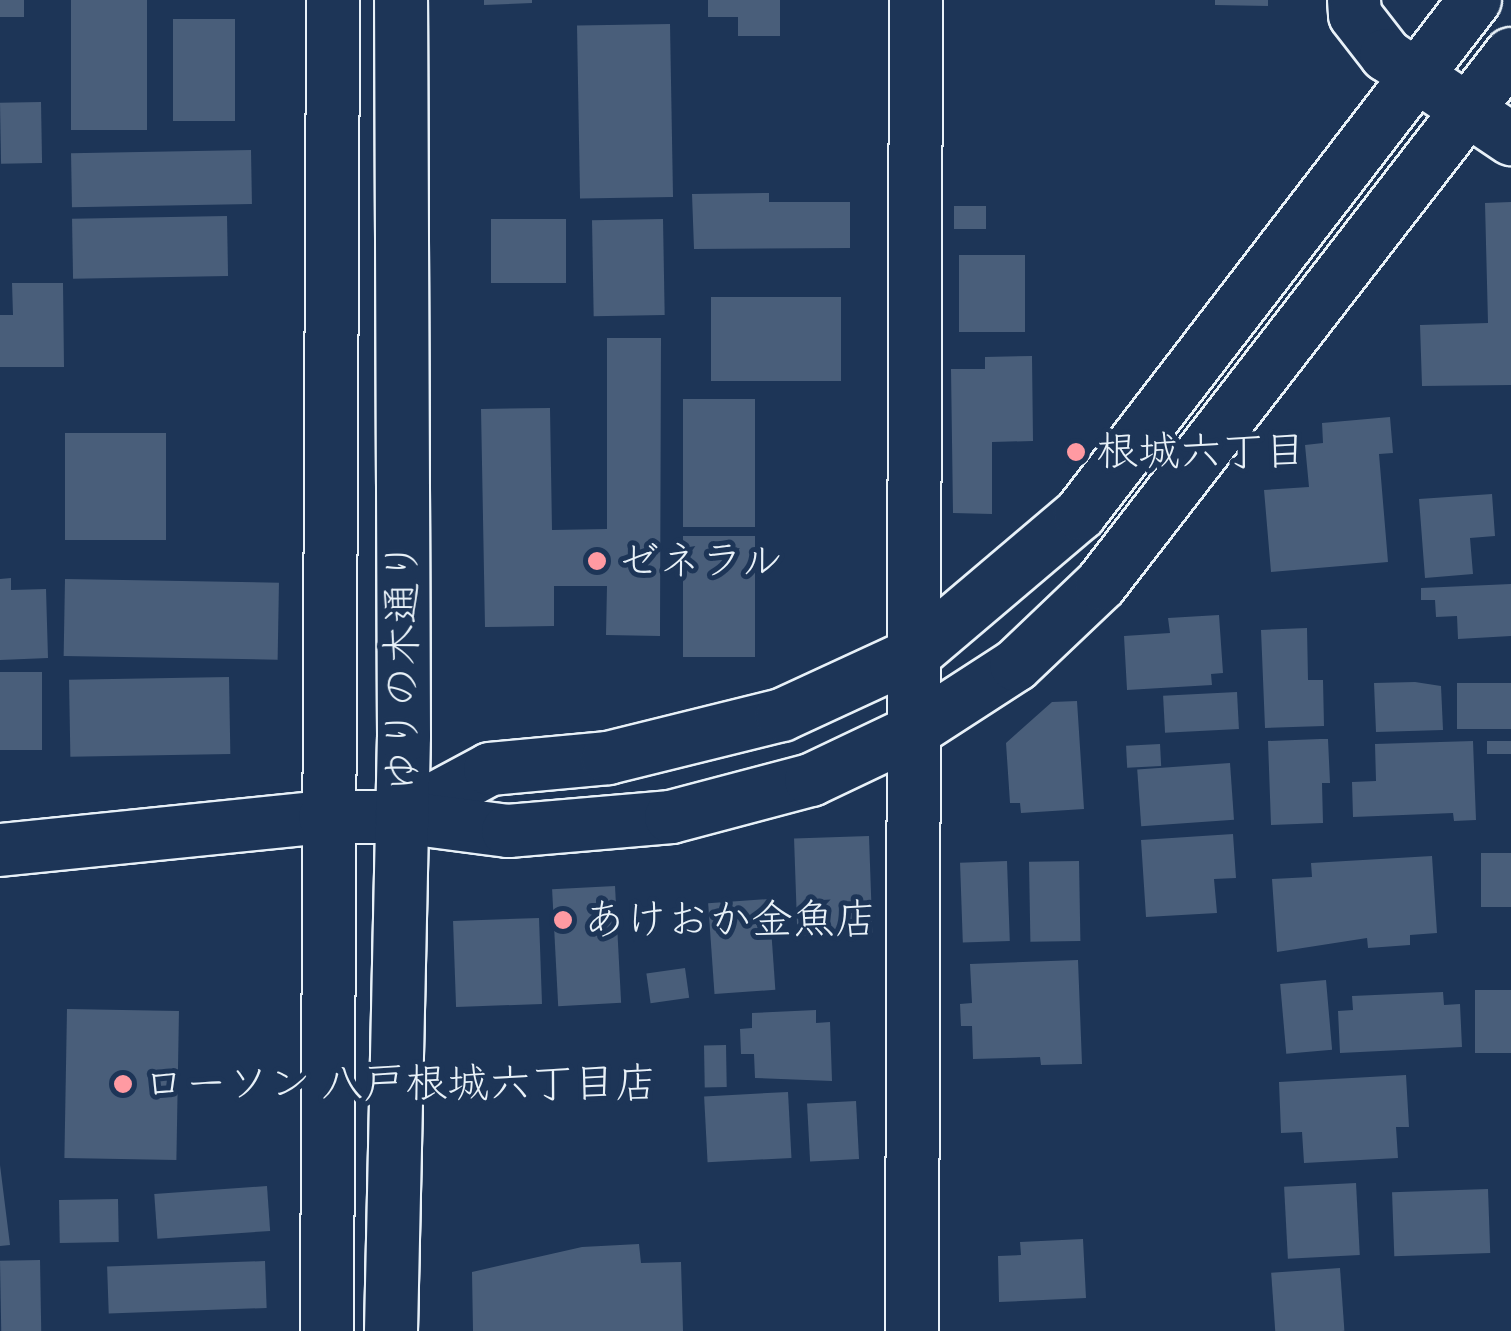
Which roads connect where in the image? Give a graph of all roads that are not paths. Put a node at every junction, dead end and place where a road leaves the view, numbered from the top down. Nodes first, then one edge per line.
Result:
1 (333, 0) edge
2 (402, 0) edge
3 (916, 0) edge
4 (1354, 0) edge
5 (1475, 0) edge
6 (1511, 54) edge
7 (1418, 77) junction
8 (1490, 124) edge
9 (916, 653) junction
10 (914, 731) junction
11 (402, 817) junction
12 (324, 818) junction
13 (0, 850) edge
14 (327, 1331) edge
15 (391, 1331) edge
16 (912, 1331) edge

1 - 12 street, ゆりの木通り
2 - 11 street, ゆりの木通り
3 - 9 street
4 - 7 street
5 - 7 street
6 - 8 street
7 - 8 street
7 - 9 street
8 - 10 street
9 - 10 street
9 - 11 street
10 - 11 street
10 - 16 street
11 - 12 street
11 - 15 street, ゆりの木通り
12 - 13 street
12 - 14 street, ゆりの木通り

